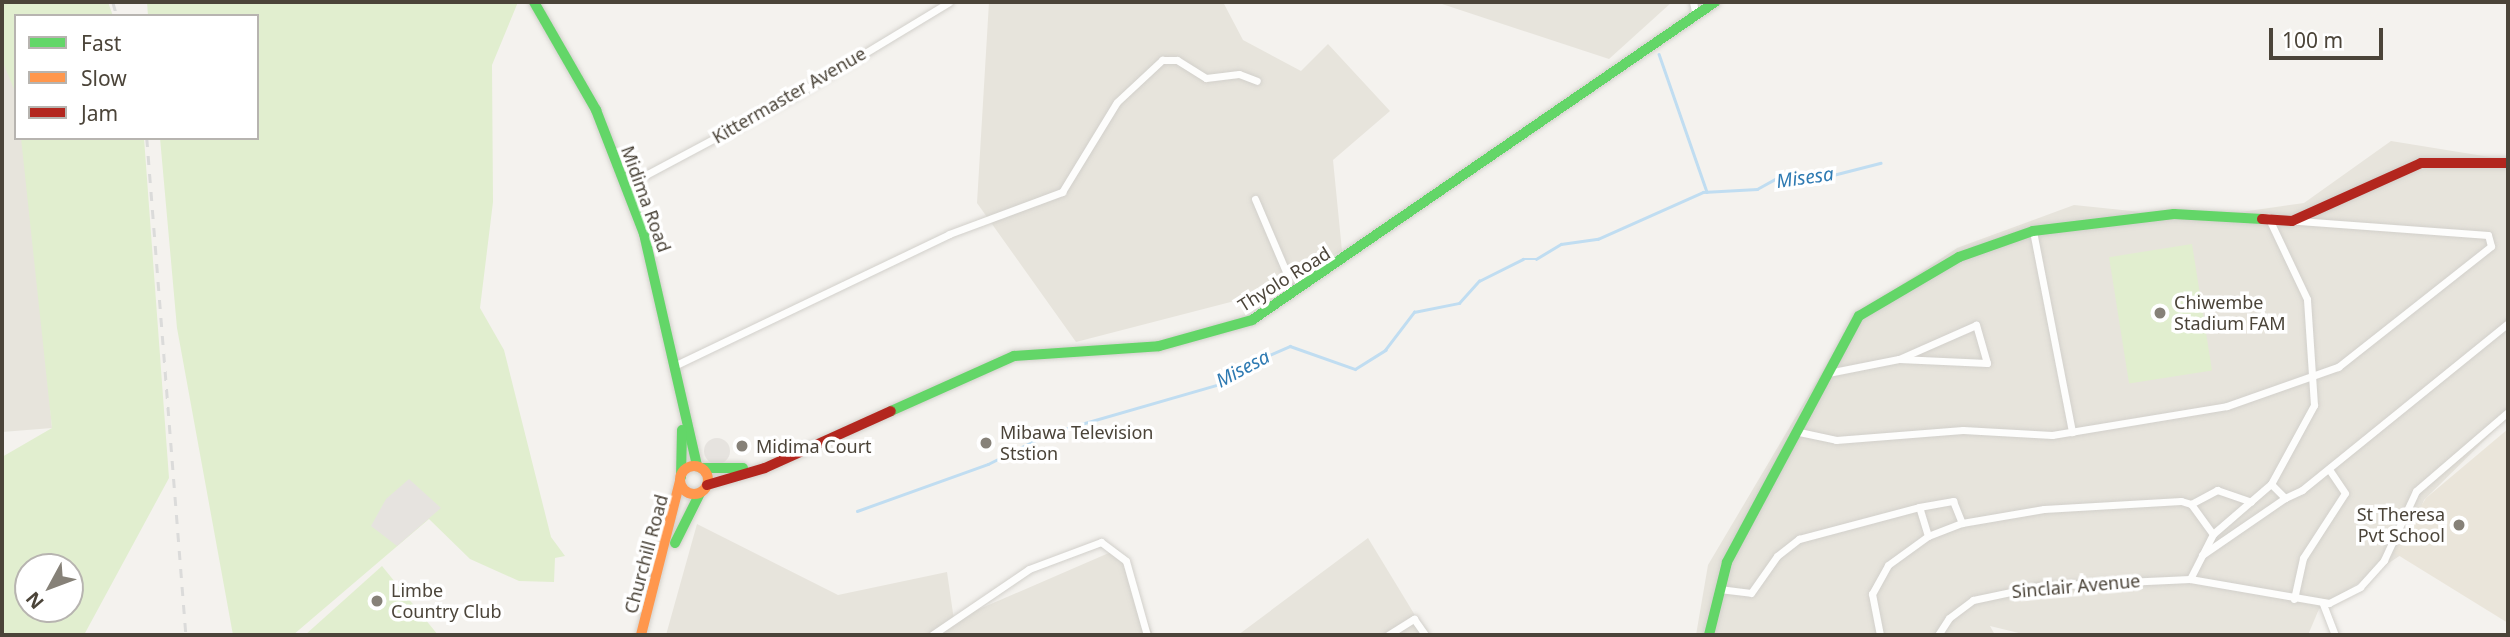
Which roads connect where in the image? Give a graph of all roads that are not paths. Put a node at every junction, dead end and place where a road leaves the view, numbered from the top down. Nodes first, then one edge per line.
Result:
1 (534, 2) edge
2 (949, 2) edge
3 (1693, 2) edge
4 (1715, 2) edge
5 (1696, 17) junction
6 (1257, 82) dead end
7 (2508, 163) edge
8 (627, 185) junction
9 (1255, 199) dead end
10 (2268, 217) junction
11 (2292, 220) junction
12 (2033, 231) junction
13 (1288, 299) junction
14 (2508, 323) edge
15 (1899, 359) junction
16 (676, 365) junction
17 (1828, 373) junction
18 (2317, 374) junction
19 (2508, 412) edge
20 (683, 424) junction
21 (1799, 432) junction
22 (2072, 432) junction
23 (773, 464) junction
24 (699, 467) junction
25 (2329, 469) junction
26 (681, 479) junction
27 (2271, 484) junction
28 (703, 489) junction
29 (2285, 498) junction
30 (2251, 502) junction
31 (2192, 504) junction
32 (1919, 507) junction
33 (1962, 523) junction
34 (2213, 534) junction
35 (1928, 536) junction
36 (2200, 556) junction
37 (2190, 579) junction
38 (1720, 589) junction
39 (2294, 599) junction
40 (2323, 604) junction
41 (641, 635) edge
42 (649, 635) edge
43 (932, 635) edge
44 (1147, 635) edge
45 (1388, 635) edge
46 (1425, 635) edge
47 (1709, 635) edge
48 (1880, 635) edge
49 (1938, 635) edge
50 (2335, 635) edge

1 - 8 main road, Midima Road
2 - 8 street, Kittermaster Avenue
3 - 5 street
4 - 5 main road, Thyolo Road
5 - 13 main road, Thyolo Road
6 - 16 street
7 - 11 main road
8 - 16 main road, Midima Road
9 - 13 street
10 - 11 main road
10 - 12 main road
10 - 18 street
11 - 18 street
12 - 17 main road
12 - 22 street
13 - 23 main road, Thyolo Road
14 - 25 street
15 - 15 street
15 - 17 street
16 - 20 main road, Midima Road
17 - 21 main road
18 - 22 street
18 - 27 street
19 - 40 street
20 - 24 main road, Midima Road
20 - 26 main road, Midima Road
21 - 22 street
21 - 38 main road
23 - 24 main road, Thyolo Road
23 - 28 main road, Thyolo Road
24 - 26 main road
24 - 28 main road, Midima Road
25 - 29 street
25 - 39 street
26 - 28 main road
26 - 41 main road, Churchill Road
27 - 29 street
27 - 30 street
28 - 42 main road, Churchill Road
29 - 36 street
30 - 31 street
30 - 34 street
31 - 33 street
31 - 34 street
32 - 33 street
32 - 35 street
32 - 38 street
33 - 35 street
34 - 36 street
35 - 48 street
36 - 37 street
37 - 39 street, Sinclair Avenue
37 - 49 street, Sinclair Avenue
38 - 47 main road
39 - 40 street, Sinclair Avenue
40 - 50 street
43 - 44 street
45 - 46 street

